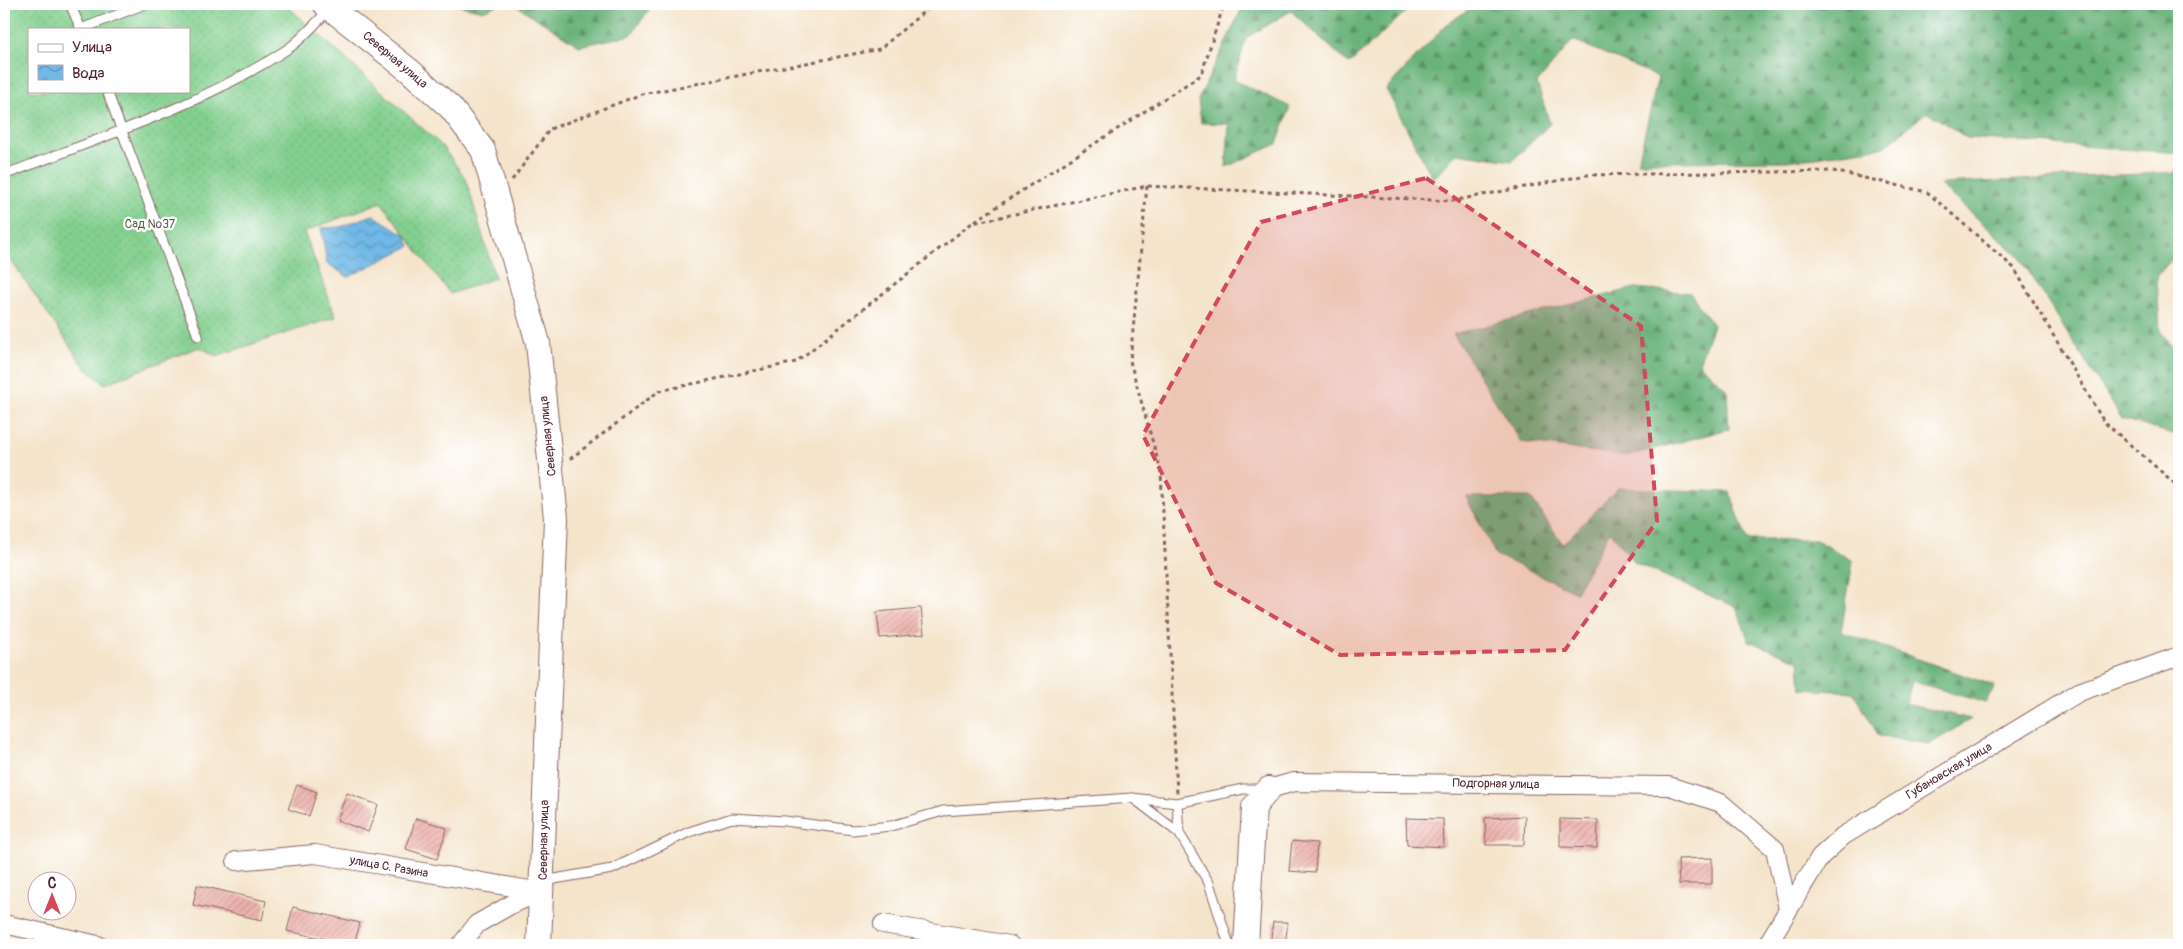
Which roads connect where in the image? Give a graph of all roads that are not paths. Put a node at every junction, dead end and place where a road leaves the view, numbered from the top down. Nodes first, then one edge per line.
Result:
1 (70, 4) edge
2 (145, 4) edge
3 (328, 6) edge
4 (81, 28) edge
5 (84, 28) edge
6 (107, 92) edge
7 (122, 129) junction
8 (4, 175) edge
9 (198, 336) dead end
10 (2179, 656) edge
11 (1269, 789) junction
12 (1132, 798) junction
13 (1177, 803) junction
14 (1179, 833) junction
15 (236, 861) dead end
16 (542, 886) junction
17 (1788, 909) junction
18 (4, 924) edge
19 (883, 924) dead end
20 (98, 945) edge
21 (461, 945) edge
22 (539, 945) edge
23 (1010, 945) edge
24 (1229, 945) edge
25 (1246, 945) edge
26 (1767, 945) edge

1 - 4 lane
2 - 5 lane
3 - 7 lane
3 - 16 street, Северная улица
6 - 7 lane
7 - 8 lane
7 - 9 lane
10 - 17 street, Губановская улица
11 - 13 lane
11 - 17 street, Подгорная улица
11 - 25 street
12 - 13 lane
12 - 14 lane
12 - 16 lane
13 - 14 lane
14 - 24 lane
15 - 16 street, улица С. Разина
16 - 21 street
16 - 22 street, Северная улица
17 - 26 street, Губановская улица
18 - 20 street
19 - 23 street

